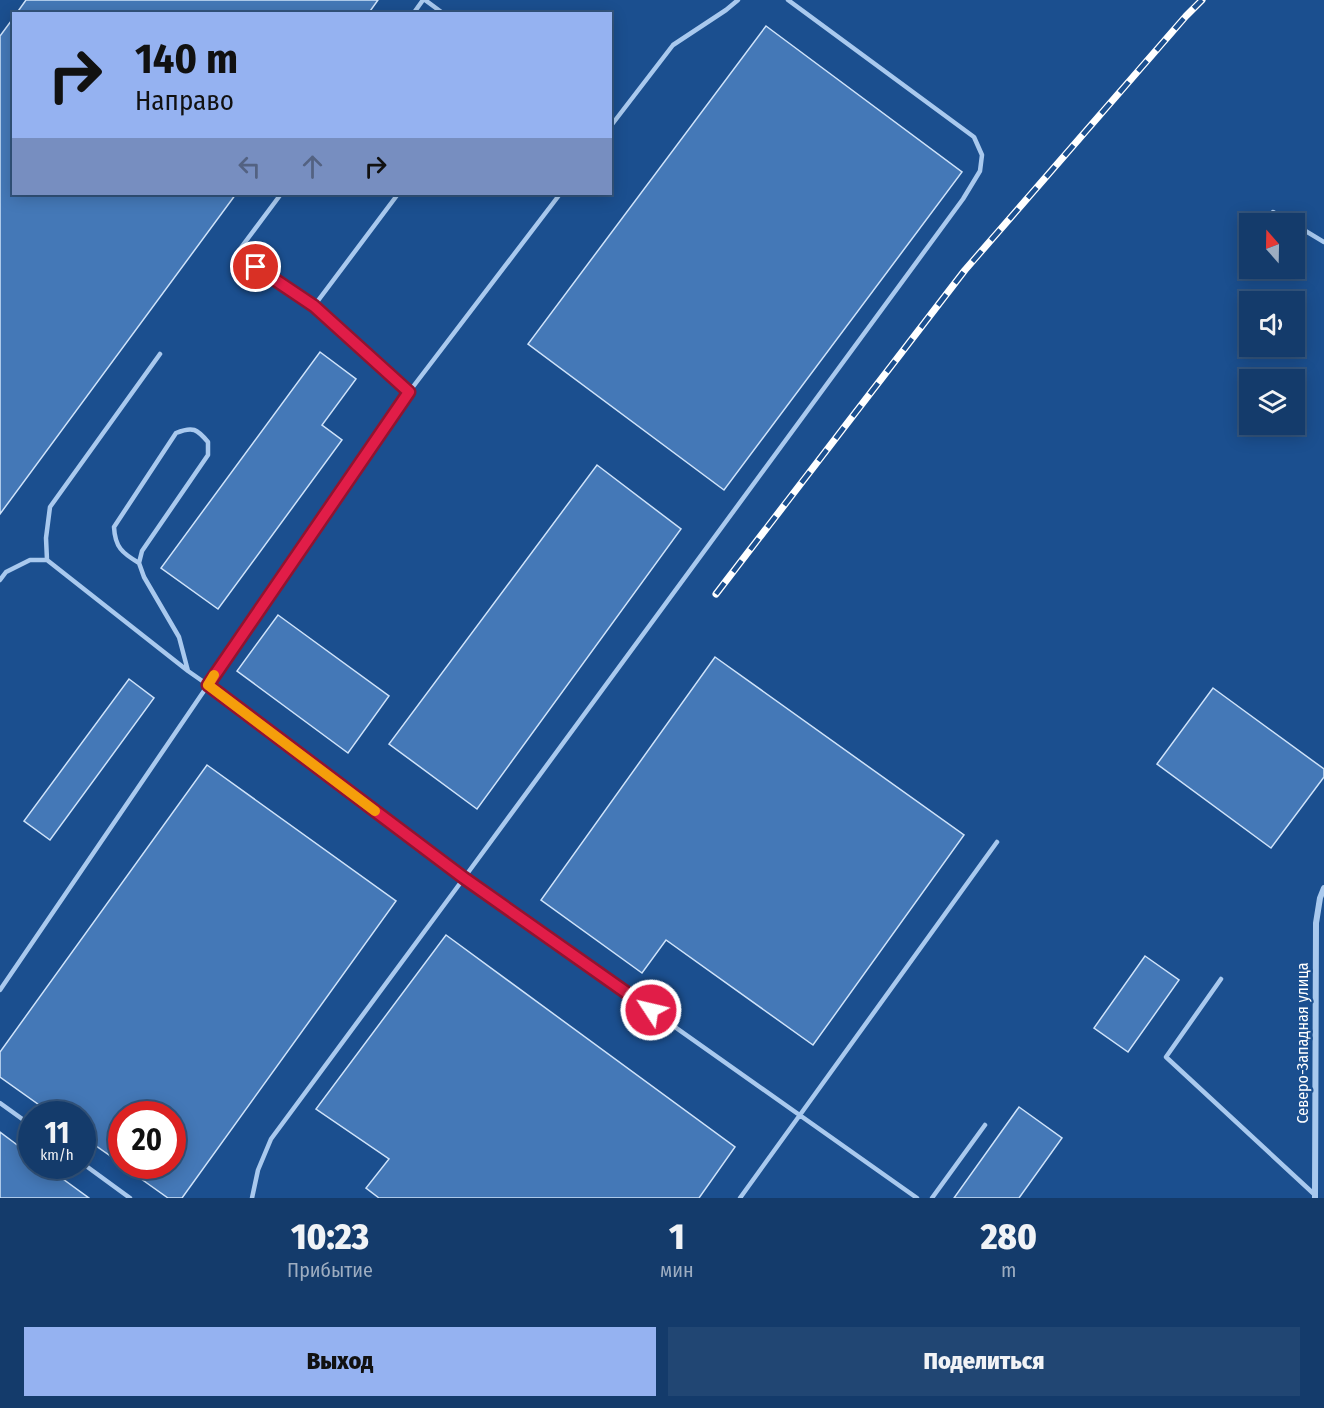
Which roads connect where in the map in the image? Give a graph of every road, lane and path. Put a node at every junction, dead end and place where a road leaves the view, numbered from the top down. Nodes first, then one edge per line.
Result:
1 (424, 0) edge
2 (738, 0) edge
3 (788, 0) edge
4 (415, 12) edge
5 (441, 12) edge
6 (612, 124) edge
7 (280, 195) edge
8 (397, 195) edge
9 (559, 195) edge
10 (1305, 231) edge
11 (1324, 242) edge
12 (314, 306) junction
13 (160, 354) dead end
14 (409, 392) junction
15 (47, 560) junction
16 (139, 563) junction
17 (0, 580) edge
18 (188, 671) junction
19 (208, 685) junction
20 (997, 842) dead end
21 (464, 878) junction
22 (1324, 888) edge
23 (1221, 979) dead end
24 (0, 990) edge
25 (0, 1103) edge
26 (801, 1115) junction
27 (18, 1116) edge
28 (985, 1125) dead end
29 (96, 1173) edge
30 (1315, 1196) edge
31 (130, 1198) edge
32 (252, 1198) edge
33 (740, 1198) edge
34 (916, 1198) edge
35 (932, 1198) edge

1 - 4 lane
1 - 5 lane
2 - 6 lane
3 - 21 lane
7 - 12 lane
8 - 12 lane
9 - 14 lane
10 - 11 lane
12 - 14 lane
13 - 15 lane
14 - 19 lane
15 - 17 lane
15 - 18 lane
16 - 16 lane
16 - 18 lane
18 - 19 lane
19 - 21 lane
19 - 24 lane
20 - 26 lane
21 - 26 lane
21 - 32 lane
22 - 30 street, Северо-Западная улица
23 - 30 lane
25 - 27 lane
26 - 33 lane
26 - 34 lane
28 - 35 lane
29 - 31 lane

